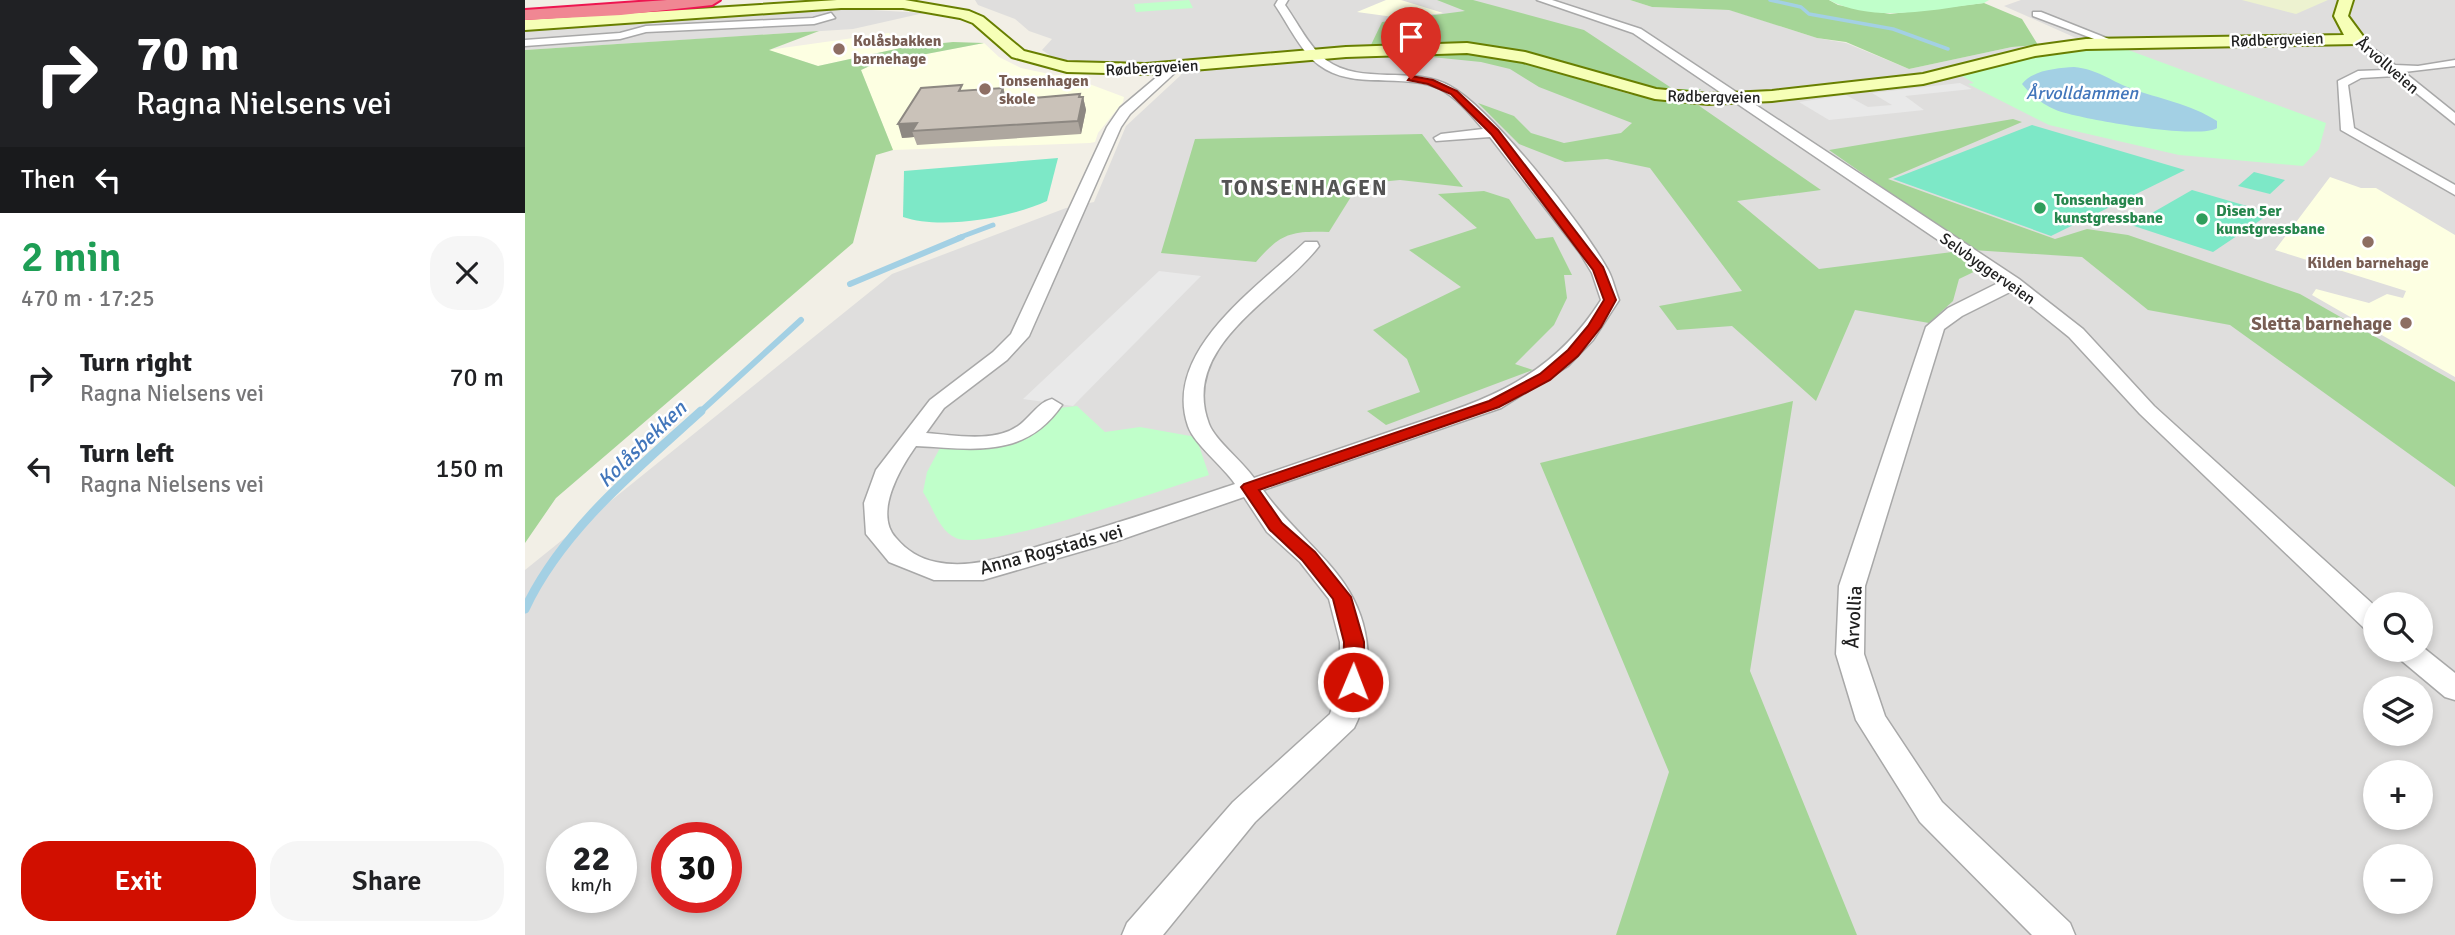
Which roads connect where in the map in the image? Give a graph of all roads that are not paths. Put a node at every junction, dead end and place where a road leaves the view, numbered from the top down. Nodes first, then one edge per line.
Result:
1 (547, 0) edge
2 (595, 0) edge
3 (712, 0) edge
4 (1283, 0) edge
5 (1542, 0) edge
6 (2346, 0) edge
7 (525, 4) edge
8 (753, 10) junction
9 (2037, 14) dead end
10 (525, 15) edge
11 (525, 25) edge
12 (2357, 39) junction
13 (525, 43) edge
14 (2114, 43) junction
15 (1314, 54) junction
16 (2455, 63) edge
17 (1175, 67) junction
18 (2392, 70) junction
19 (1738, 98) junction
20 (2455, 120) edge
21 (1495, 132) junction
22 (1441, 138) dead end
23 (2366, 141) joint
24 (2455, 191) edge
25 (1311, 246) dead end
26 (2013, 283) junction
27 (1052, 405) dead end
28 (908, 439) junction
29 (1249, 487) junction
30 (2363, 611) edge
31 (2422, 662) edge
32 (2455, 689) edge
33 (1140, 935) edge
34 (2057, 935) edge

1 - 7 highway
2 - 7 highway
3 - 10 highway
4 - 15 street
5 - 19 street, Selvbyggerveien
6 - 12 street, Årvollveien
8 - 11 street, Rødbergveien
8 - 13 street, Rødbergveien
8 - 17 street, Rødbergveien
9 - 14 street, Rødbergveien
12 - 14 street, Rødbergveien
12 - 18 street, Årvollveien
14 - 19 street, Rødbergveien
15 - 17 street, Rødbergveien
15 - 19 street, Rødbergveien
15 - 21 street
16 - 18 street
17 - 28 street, Anna Rogstads vei
18 - 20 street, Årvollveien
18 - 23 street
19 - 26 street, Selvbyggerveien
21 - 22 street
21 - 29 street, Anna Rogstads vei
23 - 24 street
25 - 29 street
26 - 30 street, Selvbyggerveien
26 - 34 street, Årvollia
27 - 28 street
28 - 29 street, Anna Rogstads vei
29 - 33 street
31 - 32 street

